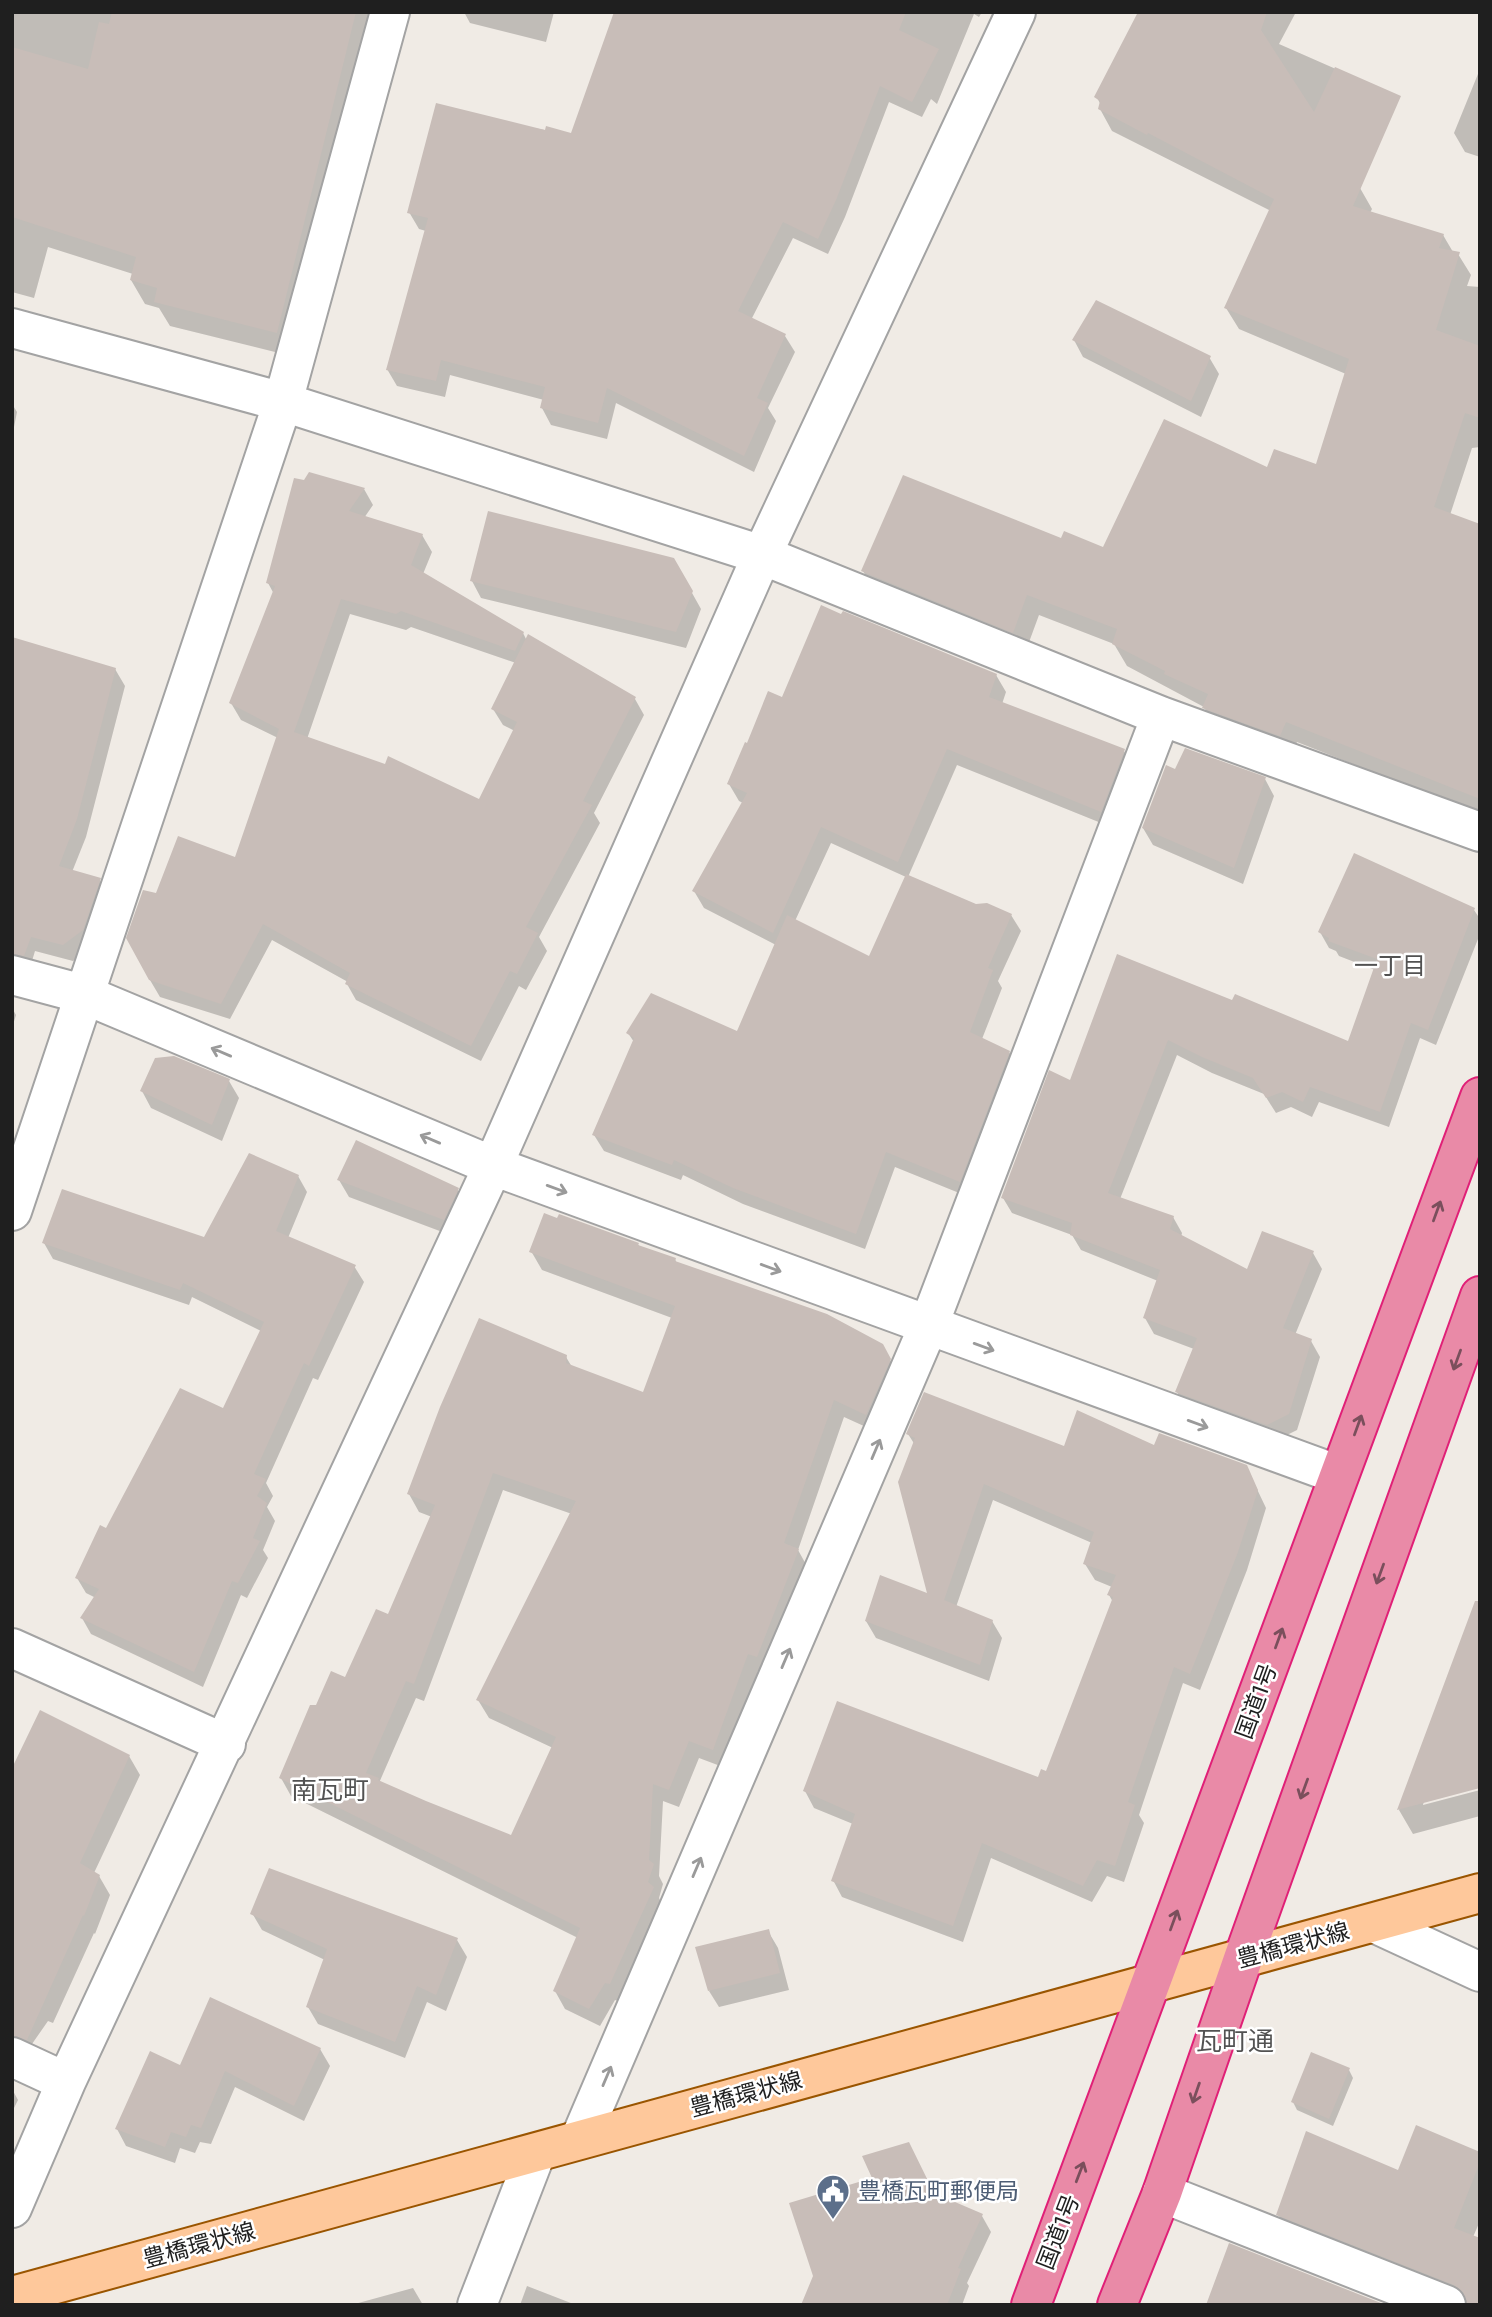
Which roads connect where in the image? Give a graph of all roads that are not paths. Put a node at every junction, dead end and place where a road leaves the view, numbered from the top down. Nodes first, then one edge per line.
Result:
1 (390, 12) edge
2 (1016, 12) edge
3 (12, 328) edge
4 (283, 402) junction
5 (762, 555) junction
6 (1161, 716) junction
7 (1480, 832) edge
8 (12, 975) edge
9 (83, 994) junction
10 (1480, 1097) edge
11 (493, 1166) junction
12 (12, 1211) edge
13 (1480, 1296) edge
14 (928, 1327) junction
15 (1339, 1475) junction
16 (12, 1648) edge
17 (226, 1744) junction
18 (1480, 1893) edge
19 (1374, 1923) junction
20 (1243, 1959) junction
21 (1480, 1972) edge
22 (1151, 1984) junction
23 (12, 2057) edge
24 (66, 2082) junction
25 (580, 2139) junction
26 (536, 2153) junction
27 (1162, 2193) junction
28 (12, 2208) edge
29 (12, 2296) edge
30 (477, 2305) edge
31 (1031, 2305) edge
32 (1117, 2305) edge
33 (1446, 2305) edge

1 - 4 street
2 - 5 street
3 - 4 street
4 - 5 street
4 - 9 street
5 - 6 street
5 - 11 street
6 - 7 street
6 - 14 street
8 - 9 street
11 -> 9 street
9 - 12 street
15 -> 10 highway, 国道1号
11 -> 14 street
11 - 17 street
13 -> 20 highway
14 -> 15 street
25 -> 14 street
22 -> 15 highway, 国道1号
16 - 17 street
17 - 24 street
18 - 19 main road, 豊橋環状線
19 - 20 main road, 豊橋環状線
19 - 21 street
20 - 22 main road, 豊橋環状線
20 -> 27 highway
22 - 25 main road, 豊橋環状線
31 -> 22 highway, 国道1号
23 - 24 street
24 - 28 street
25 - 26 main road, 豊橋環状線
26 - 29 main road, 豊橋環状線
26 - 30 street
27 - 32 highway
27 - 33 street

